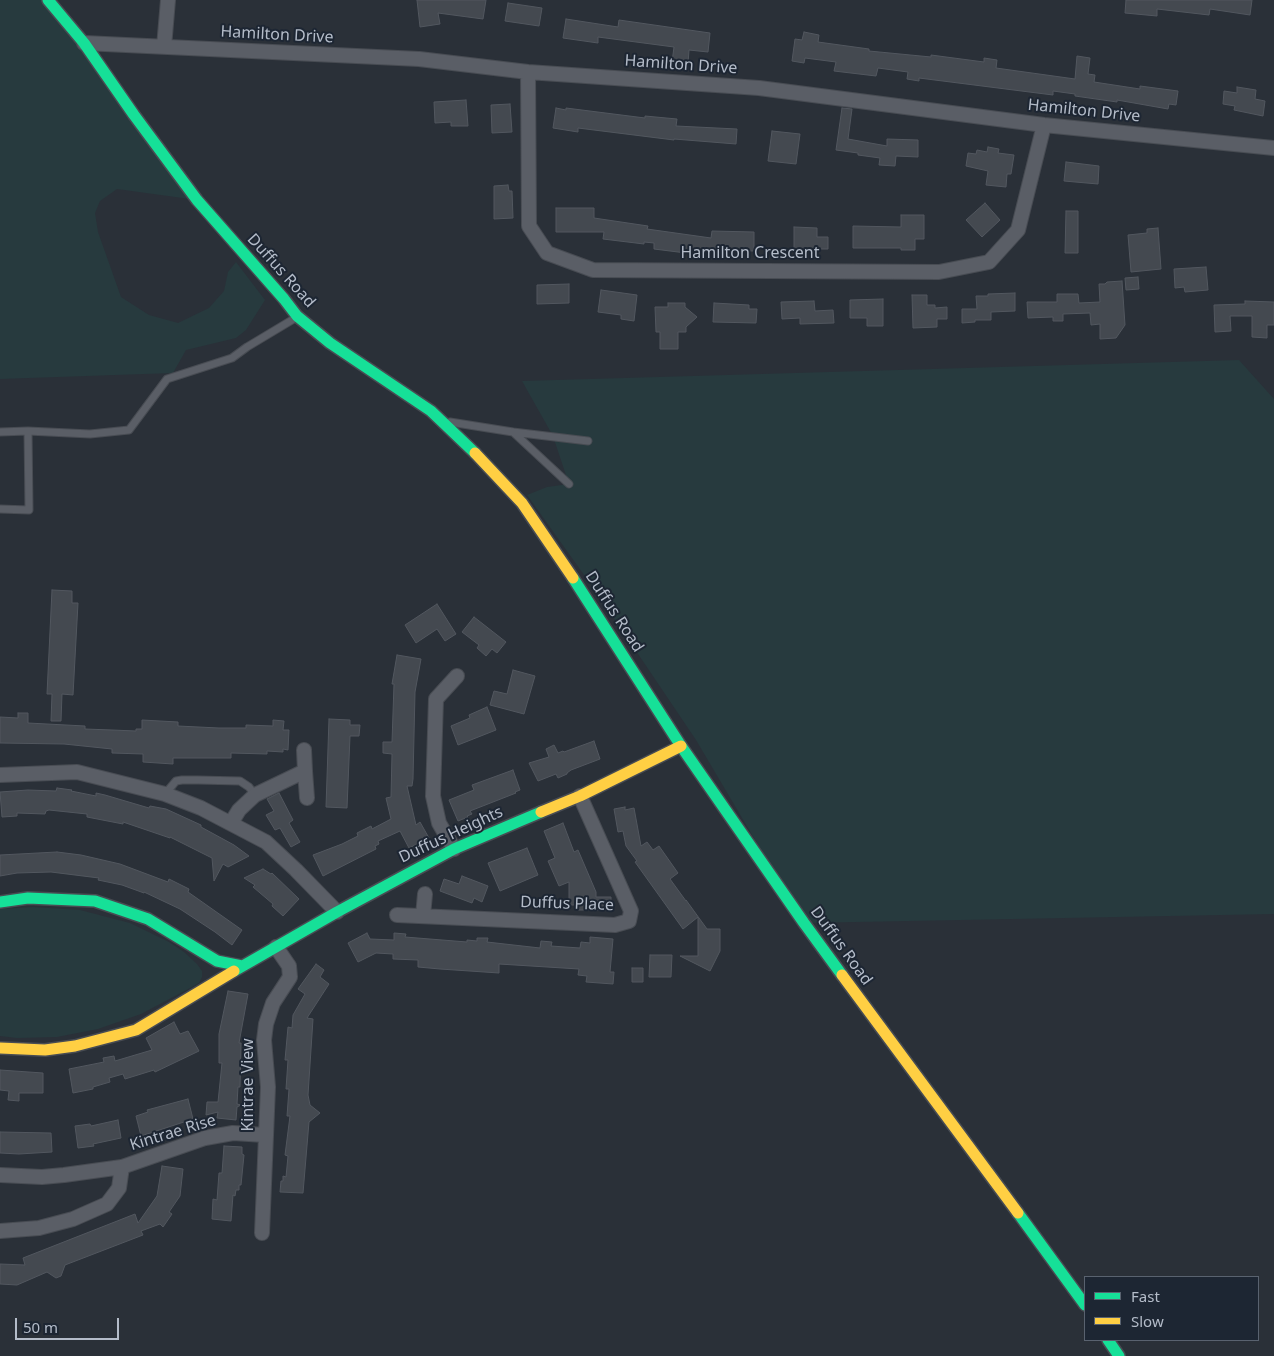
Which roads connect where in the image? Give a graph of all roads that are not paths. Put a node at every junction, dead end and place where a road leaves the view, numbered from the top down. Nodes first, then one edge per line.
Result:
1 (48, 0) edge
2 (168, 0) edge
3 (84, 43) junction
4 (164, 47) junction
5 (528, 72) junction
6 (1044, 125) junction
7 (1274, 148) edge
8 (297, 316) junction
9 (442, 421) junction
10 (28, 431) junction
11 (0, 432) edge
12 (513, 432) junction
13 (588, 441) dead end
14 (569, 484) dead end
15 (0, 508) edge
16 (457, 676) dead end
17 (681, 746) junction
18 (304, 750) dead end
19 (304, 771) junction
20 (0, 775) edge
21 (165, 794) junction
22 (255, 795) junction
23 (580, 796) junction
24 (307, 798) dead end
25 (231, 823) junction
26 (454, 849) junction
27 (425, 894) dead end
28 (0, 902) edge
29 (337, 912) junction
30 (397, 915) dead end
31 (423, 916) junction
32 (276, 947) junction
33 (204, 954) junction
34 (242, 966) junction
35 (204, 989) junction
36 (0, 1048) edge
37 (265, 1135) junction
38 (122, 1167) junction
39 (0, 1175) edge
40 (0, 1232) edge
41 (262, 1233) dead end
42 (1084, 1304) edge
43 (1109, 1341) edge
44 (1118, 1356) edge

1 - 3 main road, Duffus Road
2 - 4 street
3 - 4 street, Hamilton Drive
3 - 8 main road, Duffus Road
4 - 5 street, Hamilton Drive
5 - 6 street, Hamilton Drive
5 - 6 street, Hamilton Crescent
6 - 7 street, Hamilton Drive
8 - 9 main road, Duffus Road
8 - 10 lane
9 - 12 lane
9 - 17 main road, Duffus Road
10 - 11 lane
10 - 15 lane
12 - 13 lane
12 - 14 lane
16 - 26 street
17 - 23 main road, Duffus Heights
17 - 42 main road, Duffus Road
18 - 19 street
19 - 22 street
19 - 24 street
20 - 21 street
21 - 22 lane
21 - 25 street
22 - 25 street
23 - 26 main road, Duffus Heights
23 - 31 street, Duffus Place
25 - 29 street
26 - 29 main road, Duffus Heights
27 - 31 street
28 - 33 main road
29 - 32 main road, Duffus Heights
30 - 31 street, Duffus Place
32 - 34 main road, Duffus Heights
32 - 37 street, Kintrae View
33 - 34 main road
33 - 35 main road
34 - 35 main road, Duffus Heights
35 - 36 main road, Duffus Heights
37 - 38 street, Kintrae Rise
37 - 41 street, Kintrae View
38 - 39 street, Kintrae Rise
38 - 40 street, Kintrae Rise
43 - 44 main road

